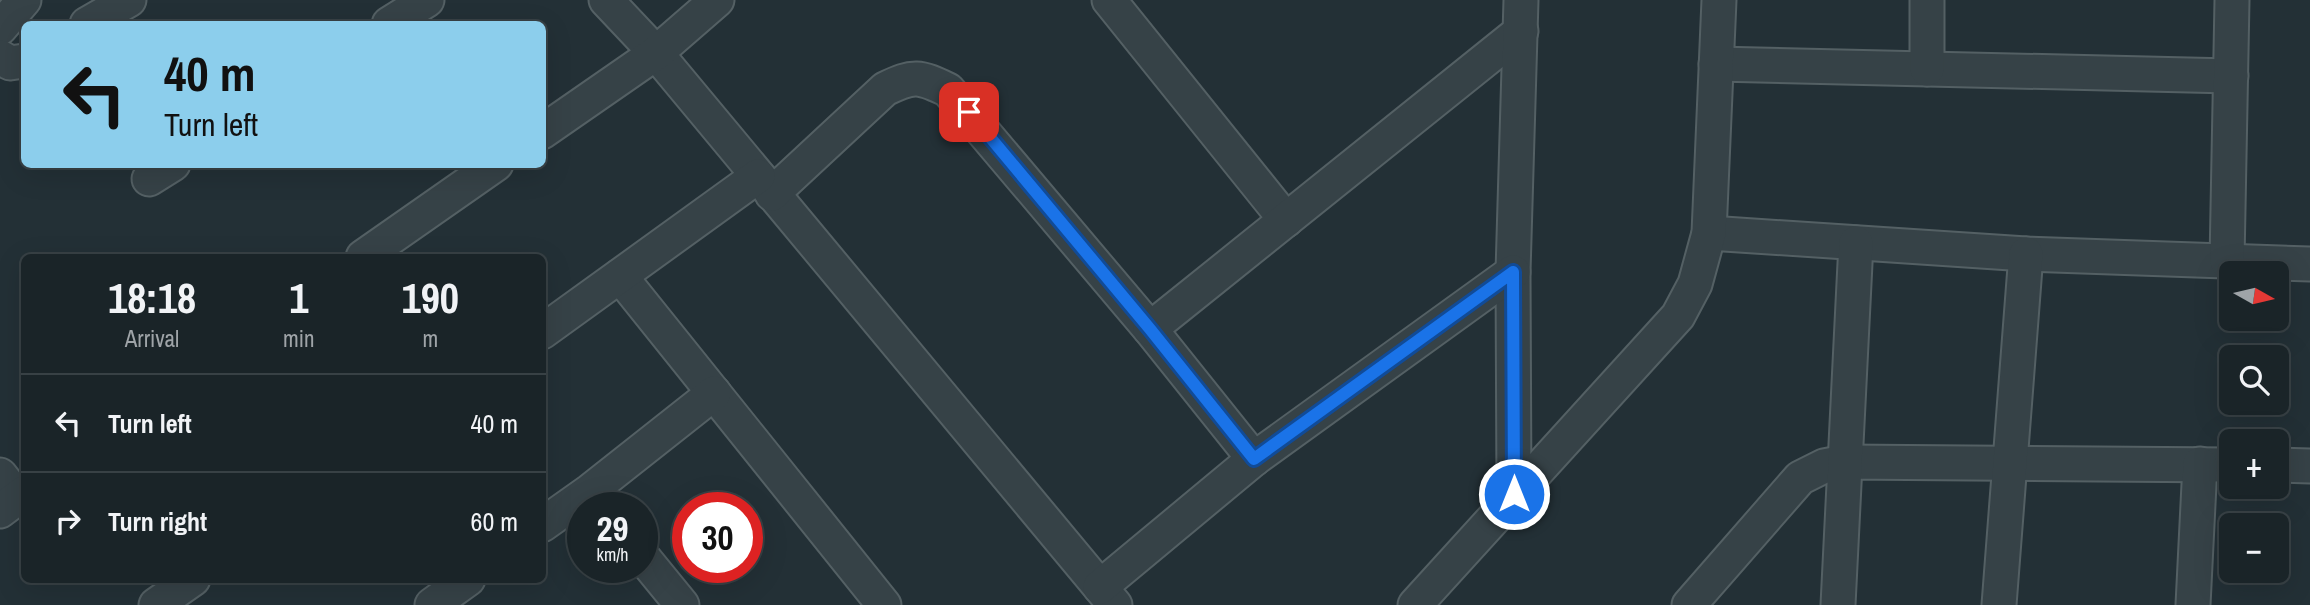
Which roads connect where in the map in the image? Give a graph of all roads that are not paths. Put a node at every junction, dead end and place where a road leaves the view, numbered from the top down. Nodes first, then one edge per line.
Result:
1 (23, 0) edge
2 (129, 0) edge
3 (427, 0) edge
4 (606, 0) edge
5 (717, 0) edge
6 (1108, 0) edge
7 (1719, 0) edge
8 (1927, 0) edge
9 (2232, 0) edge
10 (1521, 15) edge
11 (92, 21) edge
12 (394, 21) edge
13 (0, 28) edge
14 (656, 53) junction
15 (0, 57) edge
16 (21, 62) edge
17 (1716, 64) junction
18 (1927, 69) junction
19 (2231, 76) junction
20 (546, 129) edge
21 (490, 168) edge
22 (765, 185) junction
23 (1286, 220) junction
24 (1709, 233) junction
25 (1856, 243) junction
26 (367, 254) edge
27 (2026, 254) junction
28 (2227, 261) joint
29 (2289, 263) edge
30 (2310, 264) edge
31 (1513, 272) junction
32 (620, 276) junction
33 (546, 329) edge
34 (1150, 329) junction
35 (714, 393) junction
36 (1254, 459) junction
37 (1845, 462) junction
38 (2009, 464) junction
39 (2216, 465) edge
40 (2289, 465) edge
41 (2310, 466) edge
42 (605, 492) edge
43 (1514, 494) junction
44 (567, 513) edge
45 (546, 523) edge
46 (658, 576) edge
47 (187, 583) edge
48 (1108, 596) edge
49 (156, 605) edge
50 (682, 605) edge
51 (884, 605) edge
52 (1415, 605) edge
53 (1689, 605) edge
54 (1838, 605) edge
55 (1999, 605) edge
56 (2193, 605) edge

1 - 13 street
2 - 11 street
3 - 12 street
4 - 14 street
5 - 14 street
6 - 23 street
7 - 17 street
8 - 18 street
9 - 19 street
10 - 23 street
10 - 31 street
14 - 20 street
14 - 22 street
15 - 16 street
17 - 18 street
17 - 24 street
18 - 19 street
19 - 28 street
21 - 26 street
22 - 32 street
22 - 34 street
22 - 48 street
23 - 34 street
24 - 25 street
24 - 43 street
25 - 27 street
25 - 37 street
27 - 28 street
27 - 38 street
29 - 30 street
31 - 36 street
31 - 43 street
32 - 33 street
32 - 35 street
34 - 36 street
35 - 42 street
35 - 51 street
36 - 48 street
37 - 38 street
37 - 53 street
37 - 54 street
38 - 39 street
38 - 55 street
39 - 56 street
40 - 41 street
43 - 52 street
44 - 45 street
46 - 50 street
47 - 49 street

